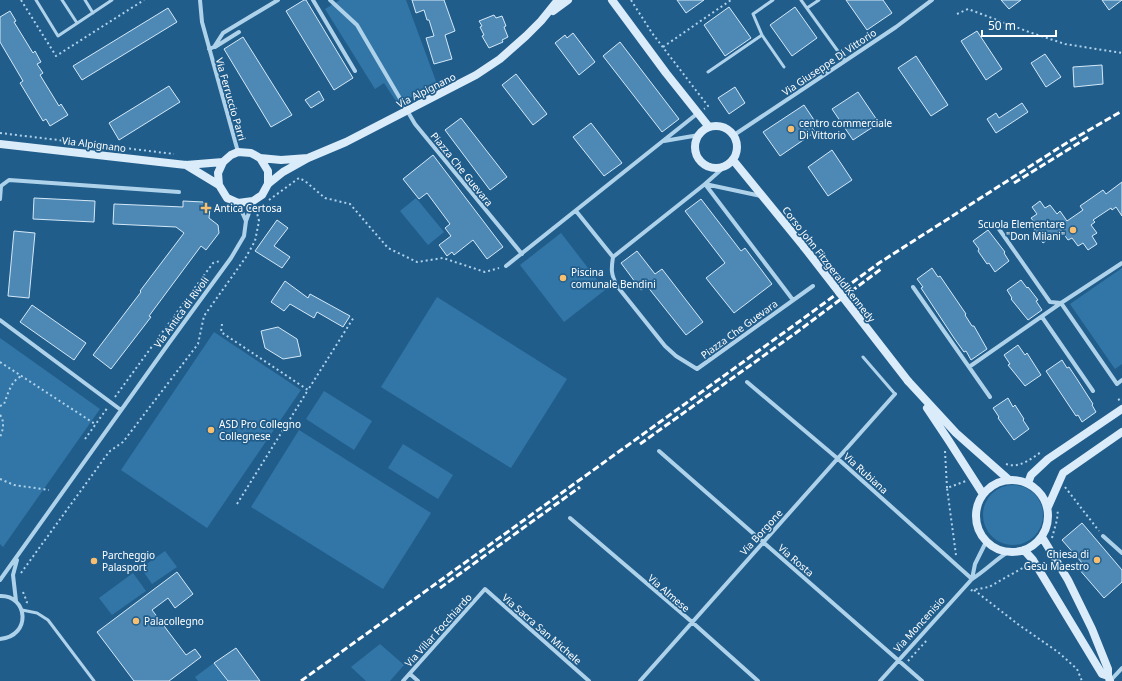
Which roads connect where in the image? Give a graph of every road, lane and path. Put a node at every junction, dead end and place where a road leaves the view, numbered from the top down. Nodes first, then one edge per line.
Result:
1 (36, 0) edge
2 (62, 0) edge
3 (85, 0) edge
4 (112, 0) edge
5 (200, 0) edge
6 (278, 0) edge
7 (312, 0) edge
8 (330, 0) edge
9 (558, 0) edge
10 (568, 0) edge
11 (612, 0) edge
12 (632, 0) edge
13 (731, 0) edge
14 (773, 0) edge
15 (800, 0) edge
16 (819, 0) edge
17 (932, 0) edge
18 (807, 8) junction
19 (93, 13) junction
20 (957, 14) dead end
21 (541, 21) junction
22 (77, 23) junction
23 (239, 32) dead end
24 (762, 35) junction
25 (214, 47) junction
26 (663, 47) junction
27 (209, 49) junction
28 (1122, 53) edge
29 (845, 61) junction
30 (784, 67) dead end
31 (355, 71) dead end
32 (708, 72) dead end
33 (408, 111) junction
34 (698, 113) junction
35 (709, 127) junction
36 (0, 133) edge
37 (699, 135) junction
38 (734, 135) junction
39 (662, 142) junction
40 (0, 144) edge
41 (238, 152) junction
42 (177, 154) dead end
43 (260, 158) junction
44 (308, 158) junction
45 (733, 160) junction
46 (223, 162) junction
47 (186, 164) junction
48 (723, 168) junction
49 (268, 184) junction
50 (705, 184) junction
51 (219, 185) junction
52 (179, 192) dead end
53 (763, 196) junction
54 (0, 198) edge
55 (253, 201) junction
56 (268, 201) dead end
57 (238, 203) junction
58 (576, 211) junction
59 (246, 221) junction
60 (999, 229) dead end
61 (522, 254) junction
62 (613, 257) junction
63 (231, 258) junction
64 (1122, 263) edge
65 (506, 266) joint
66 (814, 286) dead end
67 (913, 287) dead end
68 (793, 300) junction
69 (1061, 303) junction
70 (354, 317) dead end
71 (1042, 317) junction
72 (0, 320) edge
73 (222, 324) dead end
74 (863, 357) dead end
75 (0, 362) edge
76 (969, 367) junction
77 (22, 376) junction
78 (1122, 380) edge
79 (908, 381) junction
80 (747, 382) dead end
81 (308, 390) junction
82 (1093, 391) dead end
83 (895, 394) joint
84 (990, 397) dead end
85 (111, 403) junction
86 (0, 406) edge
87 (1122, 409) edge
88 (121, 410) junction
89 (0, 415) edge
90 (95, 424) junction
91 (1122, 432) edge
92 (0, 437) edge
93 (85, 439) dead end
94 (945, 449) dead end
95 (659, 451) dead end
96 (1043, 451) dead end
97 (838, 458) junction
98 (991, 464) junction
99 (972, 478) junction
100 (0, 479) edge
101 (1008, 479) junction
102 (1028, 483) junction
103 (1062, 483) dead end
104 (947, 488) junction
105 (49, 490) dead end
106 (983, 494) junction
107 (237, 504) dead end
108 (1048, 507) junction
109 (570, 518) dead end
110 (1103, 536) joint
111 (1042, 537) junction
112 (764, 541) junction
113 (986, 542) junction
114 (1024, 550) junction
115 (1008, 552) junction
116 (1122, 553) edge
117 (17, 557) junction
118 (957, 566) junction
119 (20, 574) dead end
120 (972, 579) junction
121 (0, 580) edge
122 (22, 586) dead end
123 (485, 589) joint
124 (974, 590) dead end
125 (0, 596) edge
126 (16, 601) junction
127 (22, 610) junction
128 (692, 622) junction
129 (0, 639) edge
130 (898, 660) junction
131 (1122, 668) edge
132 (410, 674) junction
133 (1109, 679) edge
134 (94, 681) edge
135 (403, 681) edge
136 (418, 681) edge
137 (589, 681) edge
138 (640, 681) edge
139 (758, 681) edge
140 (880, 681) edge
141 (922, 681) edge
142 (1082, 681) edge

1 - 22 lane
2 - 22 lane
3 - 19 lane
4 - 19 lane
5 - 27 street, Via Ferruccio Parri
6 - 25 street, Via Ferruccio Parri
7 - 31 street
8 - 33 street, Piazza Che Guevara
9 - 21 street, Via Alpignano
10 - 21 street, Via Alpignano
11 - 34 street
12 - 26 path
13 - 26 path
14 - 24 lane
15 - 18 lane
16 - 18 lane
17 - 29 street, Via Giuseppe Di Vittorio
18 - 29 lane
19 - 22 lane
20 - 28 path
21 - 33 street, Via Alpignano
23 - 25 street, Via Ferruccio Parri
24 - 30 lane
24 - 32 lane
25 - 27 street, Via Ferruccio Parri
26 - 34 path
27 - 41 street, Via Ferruccio Parri
29 - 38 street, Via Giuseppe Di Vittorio
33 - 44 street, Via Alpignano
33 - 61 street, Piazza Che Guevara
34 - 35 street
34 - 39 street
35 - 37 street
35 - 38 street
36 - 42 path
37 - 39 street
37 - 48 street
38 - 45 street
39 - 58 street
40 - 47 street, Via Alpignano
41 - 43 street
41 - 46 street
43 - 44 street
43 - 49 street
44 - 49 street
45 - 48 street
45 - 53 street, Corso John Fitzgerald Kennedy
46 - 47 street, Via Alpignano
46 - 51 street
47 - 51 street
48 - 50 street
49 - 55 street
50 - 53 street
50 - 62 street
50 - 68 street, Piazza Che Guevara
51 - 57 street
52 - 54 street
53 - 79 street, Corso John Fitzgerald Kennedy, bridge
55 - 57 street
55 - 59 street, Via Antica di Rivoli
55 - 119 path
56 - 65 path
57 - 59 street
58 - 61 street
58 - 62 street
59 - 63 street, Via Antica di Rivoli
60 - 69 street
61 - 65 street
62 - 68 street, Piazza Che Guevara
63 - 85 path
63 - 88 street, Via Antica di Rivoli
64 - 69 street
66 - 68 street, Piazza Che Guevara
67 - 76 street
69 - 71 street
69 - 78 street
70 - 81 path
71 - 76 street
71 - 82 street
72 - 85 street
73 - 81 path
74 - 83 lane
75 - 77 path
76 - 84 street
77 - 86 path
77 - 90 path
79 - 98 street, Corso John Fitzgerald Kennedy
79 - 99 street, Corso John Fitzgerald Kennedy
80 - 97 street, Via Rubiana
81 - 107 path
83 - 97 street, Via Borgone
85 - 88 street
85 - 90 path
87 - 102 street
88 - 117 street, Via Antica di Rivoli
89 - 92 path
90 - 93 path
91 - 108 street
94 - 104 path
95 - 112 street, Via Rosta
96 - 98 path
97 - 112 street, Via Borgone
97 - 118 street, Via Rubiana
98 - 101 street, Corso John Fitzgerald Kennedy
99 - 104 path
99 - 106 street, Corso John Fitzgerald Kennedy
100 - 105 path
101 - 102 street
101 - 106 street
102 - 108 street
103 - 110 path
104 - 118 path
106 - 113 street
108 - 111 street
109 - 128 street, Via Almese
110 - 116 street
111 - 114 street
111 - 133 street
112 - 128 street, Via Borgone
112 - 130 street, Via Rosta
113 - 115 street
113 - 120 street, Via Moncenisio
114 - 115 street
114 - 133 street
115 - 120 street, Via Moncenisio
117 - 121 street, Via Antica di Rivoli
117 - 126 street, Via Antica di Rivoli
118 - 120 street, Via Rubiana
120 - 130 street, Via Moncenisio
122 - 127 path
123 - 132 street, Via Villar Focchiardo
123 - 137 street, Via Sacra San Michele
124 - 142 path
125 - 126 street
126 - 127 street, Via Antica di Rivoli
127 - 129 street
127 - 134 lane
128 - 138 street, Via Borgone
128 - 139 street, Via Almese
130 - 140 street, Via Moncenisio
130 - 141 street, Via Rosta
131 - 133 street
132 - 135 street, Via Villar Focchiardo
132 - 136 street

